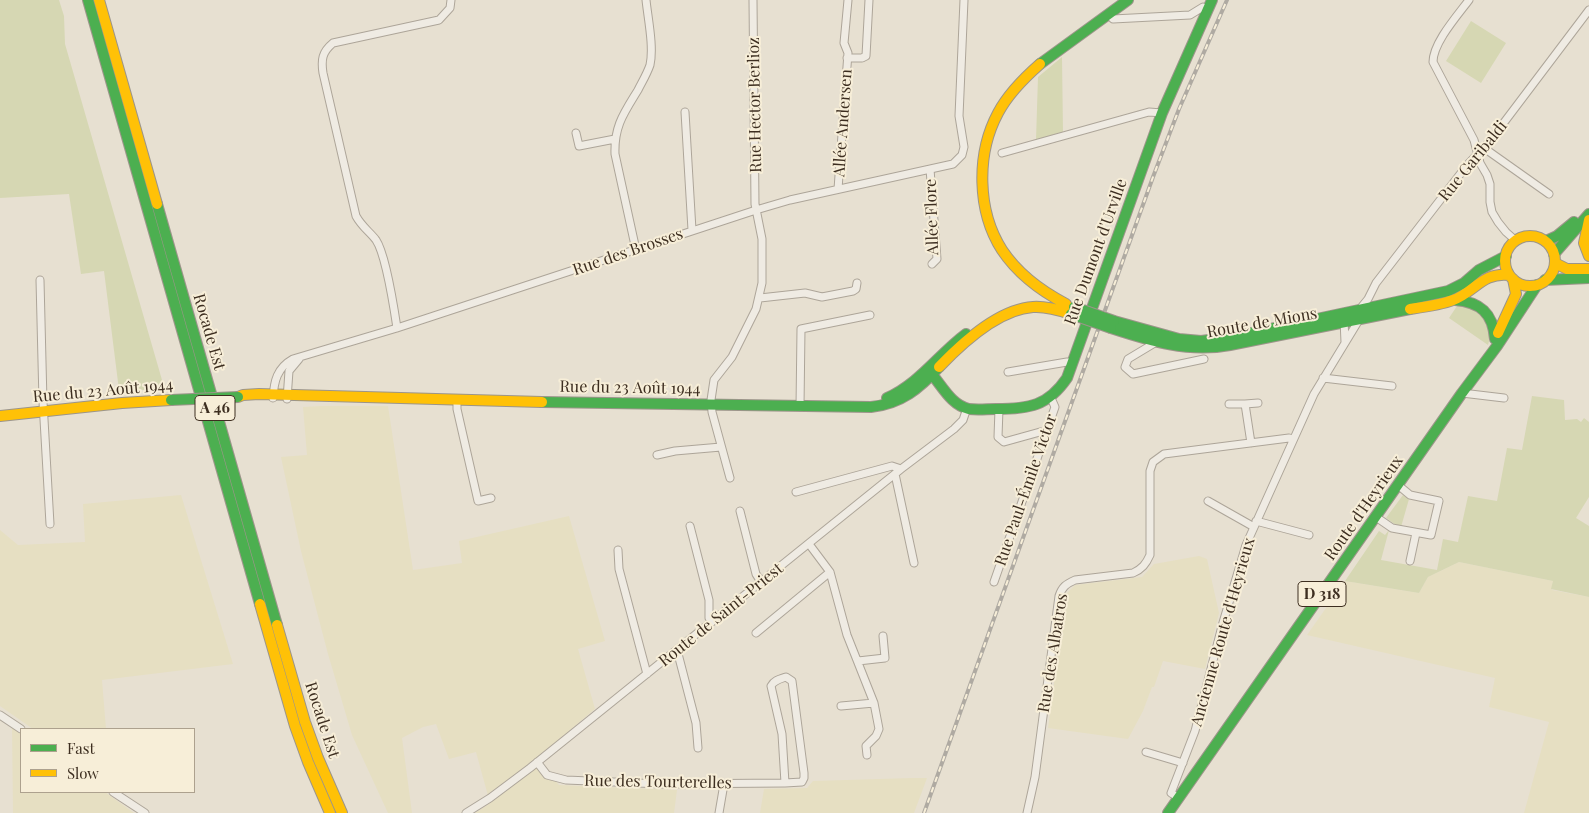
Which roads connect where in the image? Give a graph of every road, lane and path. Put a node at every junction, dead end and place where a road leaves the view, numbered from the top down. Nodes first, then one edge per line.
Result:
1 (88, 0) edge
2 (99, 0) edge
3 (450, 0) edge
4 (646, 0) edge
5 (753, 0) edge
6 (848, 0) edge
7 (869, 0) edge
8 (964, 0) edge
9 (1128, 0) edge
10 (1469, 0) edge
11 (1210, 3) edge
12 (1589, 10) edge
13 (1110, 15) junction
14 (847, 58) junction
15 (685, 112) dead end
16 (1162, 113) junction
17 (576, 133) dead end
18 (614, 139) junction
19 (1484, 148) junction
20 (1002, 154) dead end
21 (1477, 155) junction
22 (930, 169) junction
23 (838, 189) junction
24 (1549, 194) dead end
25 (756, 210) junction
26 (1589, 212) edge
27 (1589, 220) edge
28 (692, 230) junction
29 (1515, 240) junction
30 (1546, 241) junction
31 (636, 250) junction
32 (1506, 256) junction
33 (1589, 256) edge
34 (1554, 258) junction
35 (932, 264) dead end
36 (1589, 269) edge
37 (1511, 277) junction
38 (1589, 278) edge
39 (40, 280) dead end
40 (857, 283) dead end
41 (1541, 283) junction
42 (760, 298) junction
43 (1454, 300) junction
44 (1070, 308) junction
45 (870, 315) dead end
46 (1358, 316) junction
47 (1344, 319) junction
48 (397, 328) junction
49 (1160, 339) junction
50 (1495, 339) junction
51 (1345, 342) junction
52 (301, 358) junction
53 (1204, 359) dead end
54 (1073, 362) junction
55 (1481, 367) junction
56 (1008, 372) dead end
57 (928, 375) junction
58 (1322, 378) junction
59 (1392, 386) dead end
60 (1462, 394) junction
61 (273, 396) junction
62 (287, 397) junction
63 (1051, 398) junction
64 (1504, 398) dead end
65 (457, 400) junction
66 (1258, 403) dead end
67 (1229, 404) dead end
68 (1245, 404) junction
69 (711, 405) junction
70 (800, 407) junction
71 (967, 408) junction
72 (998, 409) junction
73 (43, 411) junction
74 (0, 416) edge
75 (1046, 433) junction
76 (1293, 439) junction
77 (1252, 442) junction
78 (721, 446) junction
79 (657, 455) dead end
80 (898, 472) junction
81 (730, 478) dead end
82 (1398, 485) junction
83 (796, 492) dead end
84 (491, 498) dead end
85 (1208, 501) dead end
86 (740, 510) dead end
87 (1376, 517) junction
88 (50, 524) dead end
89 (1255, 524) junction
90 (690, 526) dead end
91 (1416, 533) junction
92 (1309, 535) dead end
93 (809, 544) junction
94 (618, 550) dead end
95 (1410, 561) dead end
96 (914, 563) dead end
97 (830, 572) junction
98 (761, 582) junction
99 (994, 582) dead end
100 (712, 622) junction
101 (756, 632) dead end
102 (883, 636) dead end
103 (677, 650) junction
104 (858, 661) junction
105 (647, 674) junction
106 (874, 703) junction
107 (841, 706) dead end
108 (0, 715) edge
109 (20, 728) edge
110 (698, 748) dead end
111 (1146, 752) dead end
112 (867, 755) dead end
113 (537, 762) junction
114 (1183, 763) junction
115 (786, 783) junction
116 (724, 784) junction
117 (115, 793) edge
118 (1179, 798) junction
119 (145, 813) edge
120 (330, 813) edge
121 (342, 813) edge
122 (466, 813) edge
123 (719, 813) edge
124 (1026, 813) edge
125 (1168, 813) edge

1 - 120 main road, Rocade Est / A 46
2 - 121 main road, Rocade Est / A 46
3 - 48 street
4 - 18 street
5 - 25 street, Rue Hector Berlioz
6 - 14 street, Allée Andersen
7 - 14 street, Allée Andersen
8 - 22 street, Rue des Brosses
9 - 13 main road
10 - 21 street
11 - 13 street
11 - 16 main road, Rue Dumont d'Urville
12 - 19 street, Rue Garibaldi
13 - 44 main road
14 - 23 street, Allée Andersen
15 - 28 street
16 - 20 street
16 - 54 main road, Rue Dumont d'Urville
17 - 18 street
18 - 31 street
19 - 21 street, Rue Garibaldi
19 - 24 street
21 - 29 street
21 - 46 street, Rue Garibaldi
22 - 23 street, Rue des Brosses
22 - 35 street, Allée Flore
23 - 25 street, Rue des Brosses
25 - 28 street, Rue des Brosses
25 - 42 street, Rue Hector Berlioz
26 - 30 main road
26 - 34 main road
27 - 33 main road
28 - 31 street, Rue des Brosses
29 - 30 main road
29 - 32 main road
30 - 34 main road
31 - 48 street, Rue des Brosses
32 - 37 main road
32 - 46 main road, Route de Mions
34 - 36 main road
34 - 41 main road
37 - 41 main road
37 - 43 main road, Route de Mions
37 - 50 main road, Route d'Heyrieux / D 318
38 - 41 main road
39 - 73 street
40 - 42 street
41 - 55 main road, Route d'Heyrieux / D 318
42 - 69 street, Rue Hector Berlioz
43 - 46 main road, Route de Mions
43 - 50 main road, Route de Mions
44 - 49 main road, Route de Mions, bridge
44 - 57 main road, Rue du 23 Août 1944
45 - 70 street
46 - 47 main road, Route de Mions
46 - 51 street, Ancienne Route d'Heyrieux
47 - 49 main road, Route de Mions
47 - 51 street
48 - 52 street, Rue des Brosses
49 - 53 street
50 - 55 main road, Route d'Heyrieux / D 318
51 - 58 street, Ancienne Route d'Heyrieux
52 - 61 street, Rue des Brosses
52 - 62 street
54 - 56 street
54 - 63 main road, Rue Dumont d'Urville
55 - 60 main road, Route d'Heyrieux / D 318
57 - 70 main road, Rue du 23 Août 1944
57 - 71 main road
58 - 59 street
58 - 76 street, Ancienne Route d'Heyrieux
60 - 64 street
60 - 82 main road, Route d'Heyrieux / D 318
61 - 62 main road, Rue du 23 Août 1944
61 - 73 main road, Rue du 23 Août 1944, bridge
62 - 65 main road, Rue du 23 Août 1944
63 - 72 main road
63 - 75 street, Rue Paul-Émile Victor
65 - 69 main road, Rue du 23 Août 1944
65 - 84 street
66 - 68 street
67 - 68 street
68 - 77 street
69 - 70 main road, Rue du 23 Août 1944
69 - 78 street
71 - 72 main road
71 - 80 street, Route de Saint-Priest
72 - 75 street
73 - 74 main road, Rue du 23 Août 1944
73 - 88 street
75 - 99 street, Rue Paul-Émile Victor
76 - 77 street, Rue des Albatros
76 - 89 street, Ancienne Route d'Heyrieux
77 - 124 street, Rue des Albatros
78 - 79 street
78 - 81 street
80 - 83 street
80 - 93 street, Route de Saint-Priest
80 - 96 street
82 - 87 main road, Route d'Heyrieux / D 318
82 - 91 street
85 - 89 street
86 - 98 street
87 - 91 street
87 - 118 main road, Route d'Heyrieux / D 318
89 - 92 street
89 - 114 street, Ancienne Route d'Heyrieux
90 - 100 street
91 - 95 street
93 - 97 street
93 - 98 street, Route de Saint-Priest
94 - 105 street
97 - 101 street
97 - 104 street
98 - 100 street, Route de Saint-Priest
100 - 103 street, Route de Saint-Priest
102 - 104 street
103 - 105 street, Route de Saint-Priest
103 - 110 street
104 - 106 street
105 - 113 street, Route de Saint-Priest
106 - 107 street
106 - 112 street
108 - 109 street
111 - 114 street
113 - 116 street, Rue des Tourterelles
113 - 122 street, Route de Saint-Priest
114 - 118 street, Ancienne Route d'Heyrieux
115 - 115 street
115 - 116 street, Rue des Tourterelles
116 - 123 street
117 - 119 street
118 - 125 main road, Route d'Heyrieux / D 318

